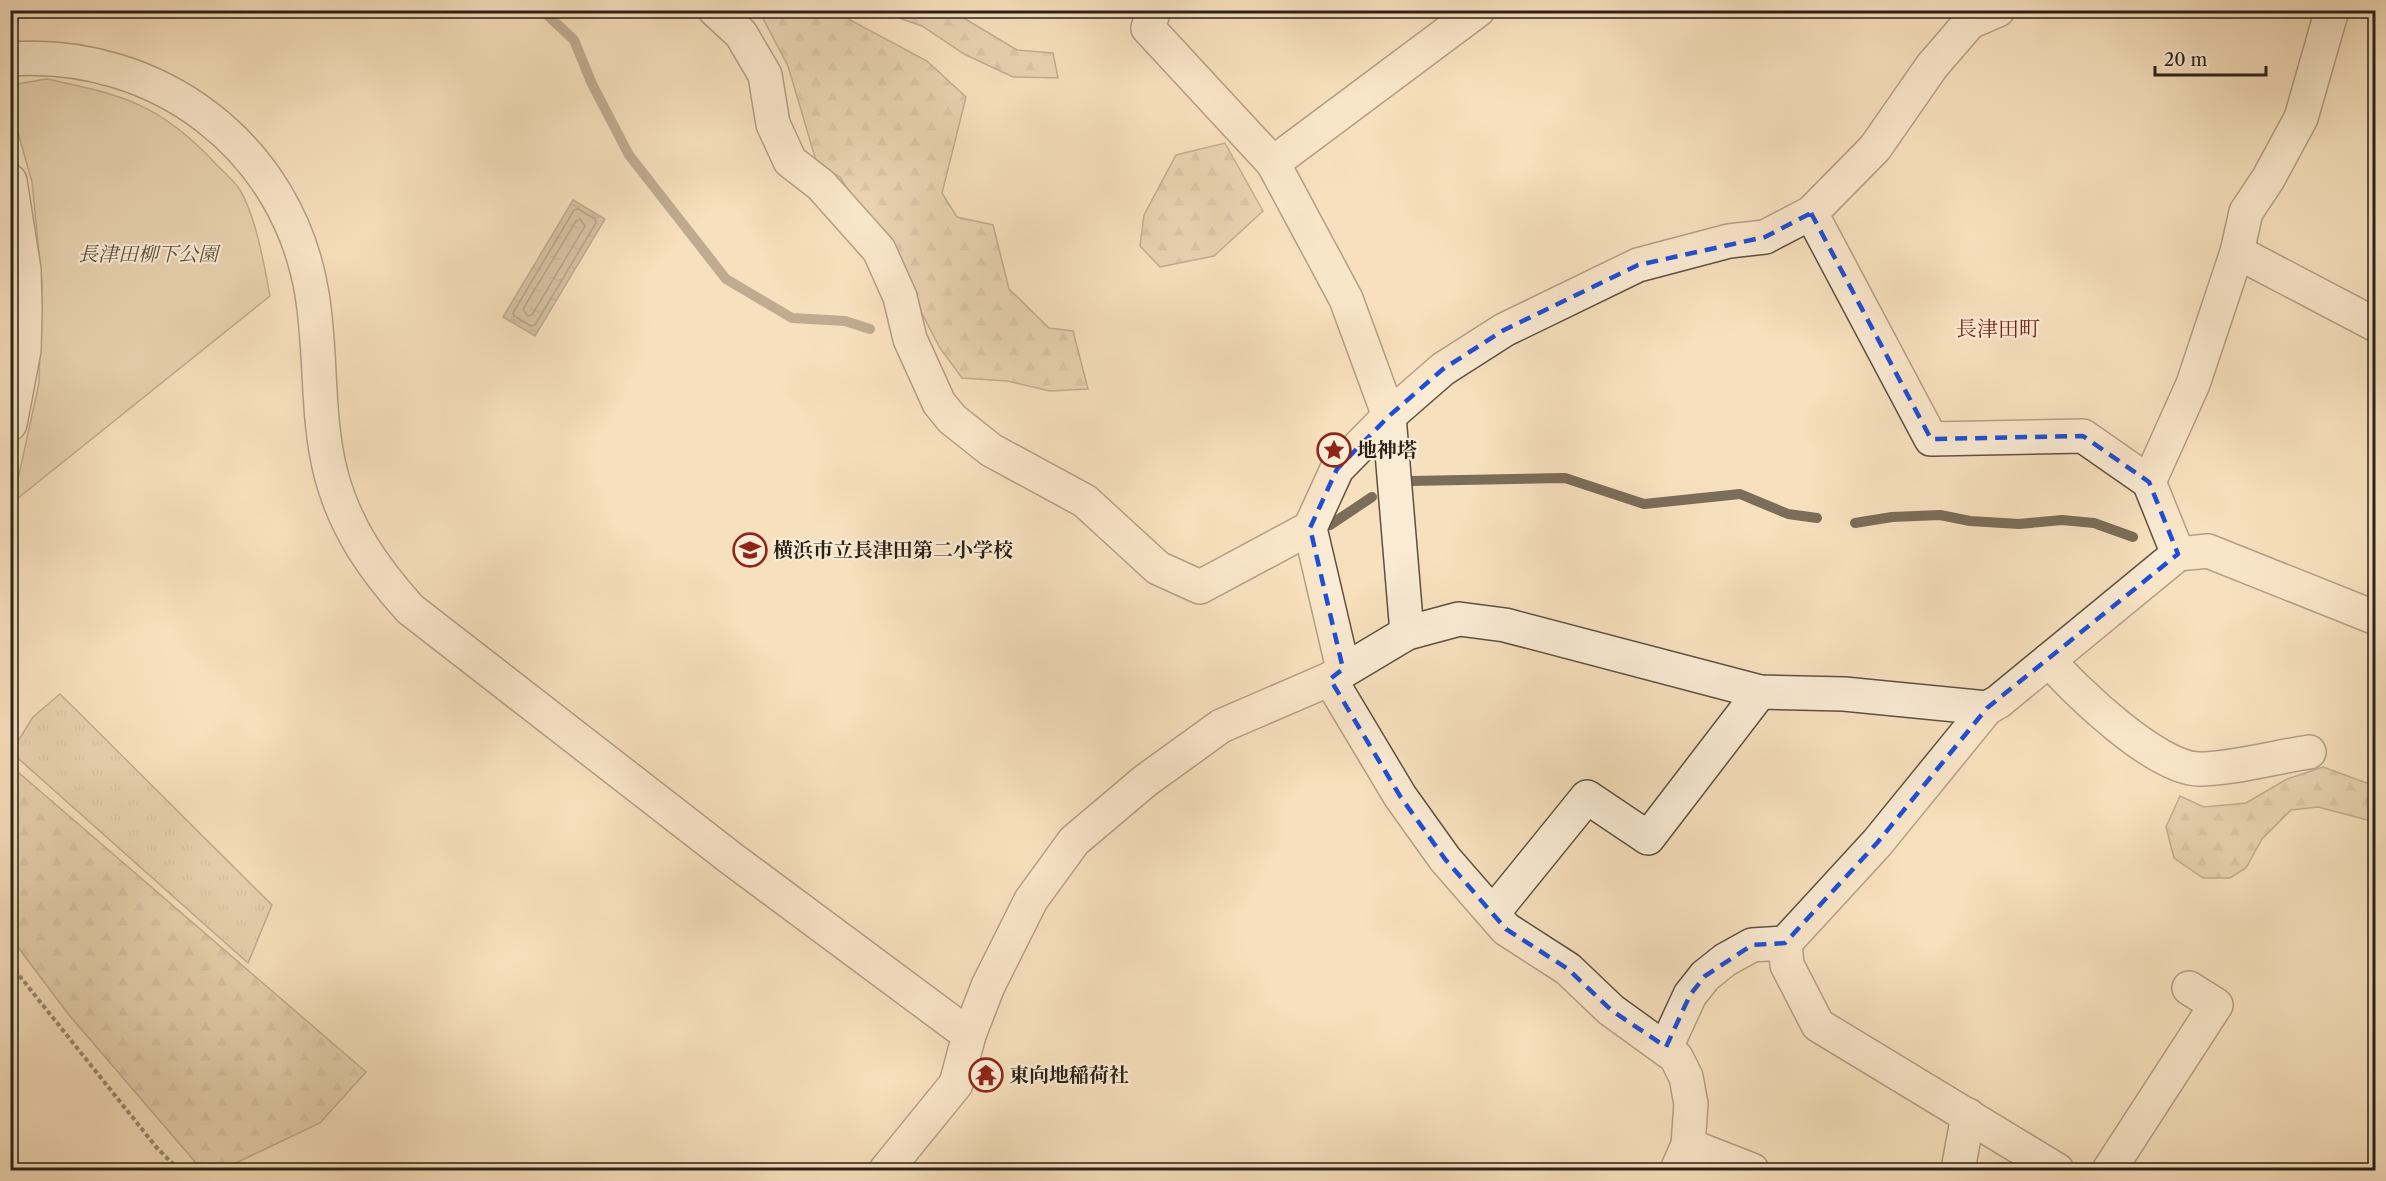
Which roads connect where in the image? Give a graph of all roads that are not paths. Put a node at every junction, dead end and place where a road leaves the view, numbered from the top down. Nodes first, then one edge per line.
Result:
1 (715, 10) edge
2 (1154, 10) edge
3 (1478, 10) edge
4 (1998, 10) edge
5 (2332, 10) edge
6 (10, 59) edge
7 (1273, 163) junction
8 (10, 181) edge
9 (1811, 213) junction
10 (2237, 252) junction
11 (2376, 325) edge
12 (1389, 416) junction
13 (10, 424) edge
14 (2149, 482) junction
15 (1310, 528) junction
16 (2178, 554) junction
17 (2376, 618) edge
18 (1407, 633) junction
19 (2049, 660) junction
20 (1336, 674) junction
21 (1760, 692) junction
22 (1987, 708) junction
23 (2309, 753) dead end
24 (1493, 913) junction
25 (1785, 943) junction
26 (2189, 988) dead end
27 (969, 1035) junction
28 (1666, 1047) junction
29 (1968, 1115) junction
30 (1682, 1158) edge
31 (897, 1166) edge
32 (1752, 1170) edge
33 (1958, 1170) edge
34 (2057, 1170) edge
35 (2109, 1170) edge

1 - 15 street
2 - 7 street
3 - 7 street
4 - 9 street
5 - 10 street
6 - 27 street
7 - 12 street
8 - 13 street
9 - 12 street
9 - 14 street
10 - 11 street
10 - 14 street
12 - 15 street
12 - 18 street
14 - 16 street
15 - 20 street
16 - 17 street
16 - 19 street
18 - 20 street
18 - 21 street
19 - 22 street
19 - 23 street
20 - 24 street
20 - 27 street
21 - 22 street
21 - 24 street
22 - 25 street
24 - 28 street
25 - 28 street
25 - 29 street
26 - 35 street
27 - 31 street
28 - 30 street
29 - 33 street
29 - 34 street
30 - 32 street

